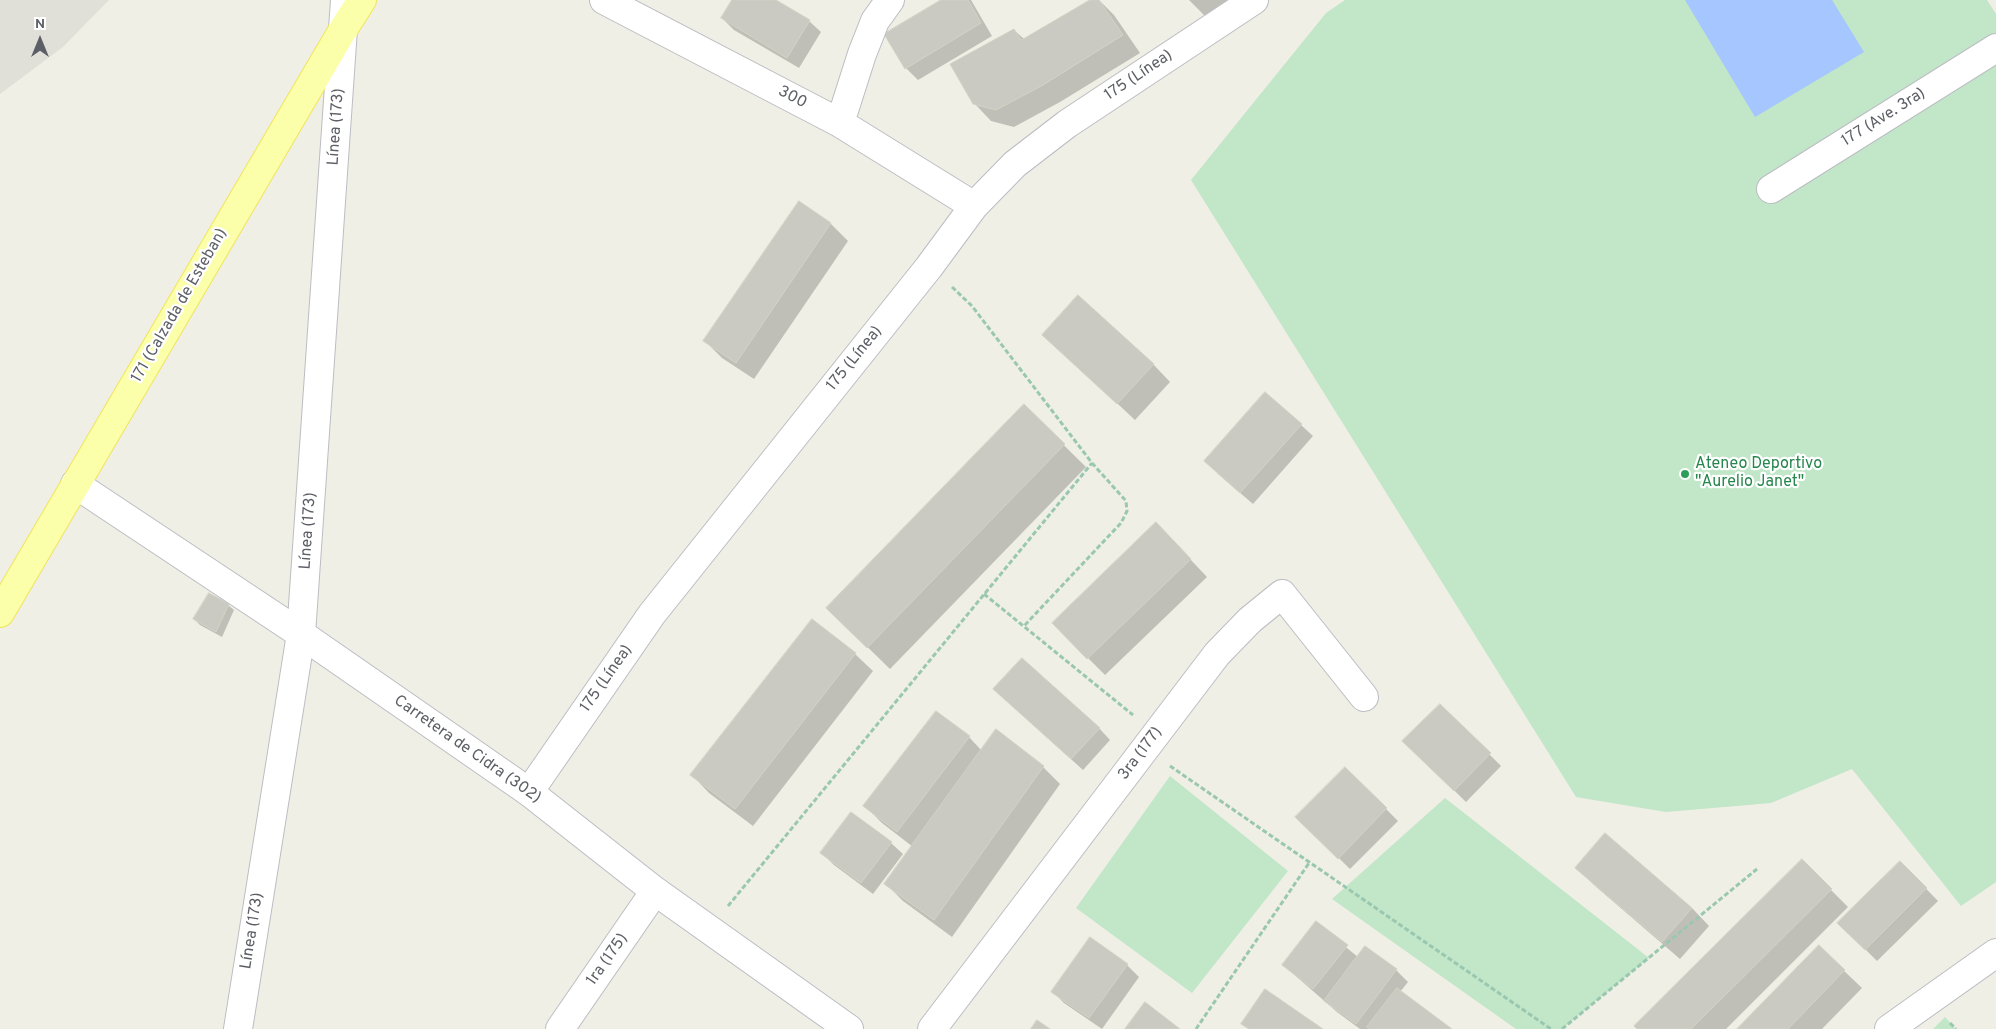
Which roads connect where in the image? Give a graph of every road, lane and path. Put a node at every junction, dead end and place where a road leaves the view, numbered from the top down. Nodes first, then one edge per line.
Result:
1 (345, 0) edge
2 (362, 0) edge
3 (604, 0) edge
4 (890, 0) edge
5 (1254, 0) edge
6 (344, 28) junction
7 (1996, 48) edge
8 (840, 123) junction
9 (1771, 189) dead end
10 (974, 206) junction
11 (929, 267) junction
12 (1092, 463) junction
13 (76, 484) junction
14 (984, 594) junction
15 (0, 613) edge
16 (1024, 626) junction
17 (302, 634) junction
18 (1364, 697) dead end
19 (1151, 741) junction
20 (529, 792) junction
21 (1309, 863) junction
22 (1757, 869) dead end
23 (655, 891) junction
24 (709, 929) junction
25 (1996, 953) edge
26 (238, 1029) edge
27 (560, 1029) edge
28 (849, 1029) edge
29 (932, 1029) edge
30 (1196, 1029) edge
31 (1551, 1029) edge
32 (1562, 1029) edge
33 (1889, 1029) edge

1 - 6 street, Línea (173)
2 - 6 main road, 171 (Calzada de Esteban)
3 - 8 street, 300
4 - 8 street
5 - 10 street, 175 (Línea)
6 - 13 main road, 171 (Calzada de Esteban)
6 - 17 street, Línea (173)
7 - 9 street, 177 (Ave. 3ra)
8 - 10 street, 300
10 - 11 street, 175 (Línea)
11 - 12 path
11 - 20 street, 175 (Línea)
12 - 14 path
12 - 16 path
13 - 15 main road, 171 (Calzada de Esteban)
13 - 17 street, Carretera de Cidra (302)
14 - 16 path
14 - 24 path
16 - 19 path
17 - 20 street, Carretera de Cidra (302)
17 - 26 street, Línea (173)
18 - 19 street, 3ra (177)
19 - 21 path
19 - 29 street, 3ra (177)
20 - 23 street, Carretera de Cidra (302)
21 - 30 path
21 - 31 path
22 - 32 path
23 - 24 street, Carretera de Cidra (302)
23 - 27 street, 1ra (175)
24 - 28 street, Carretera de Cidra (302)
25 - 33 street

